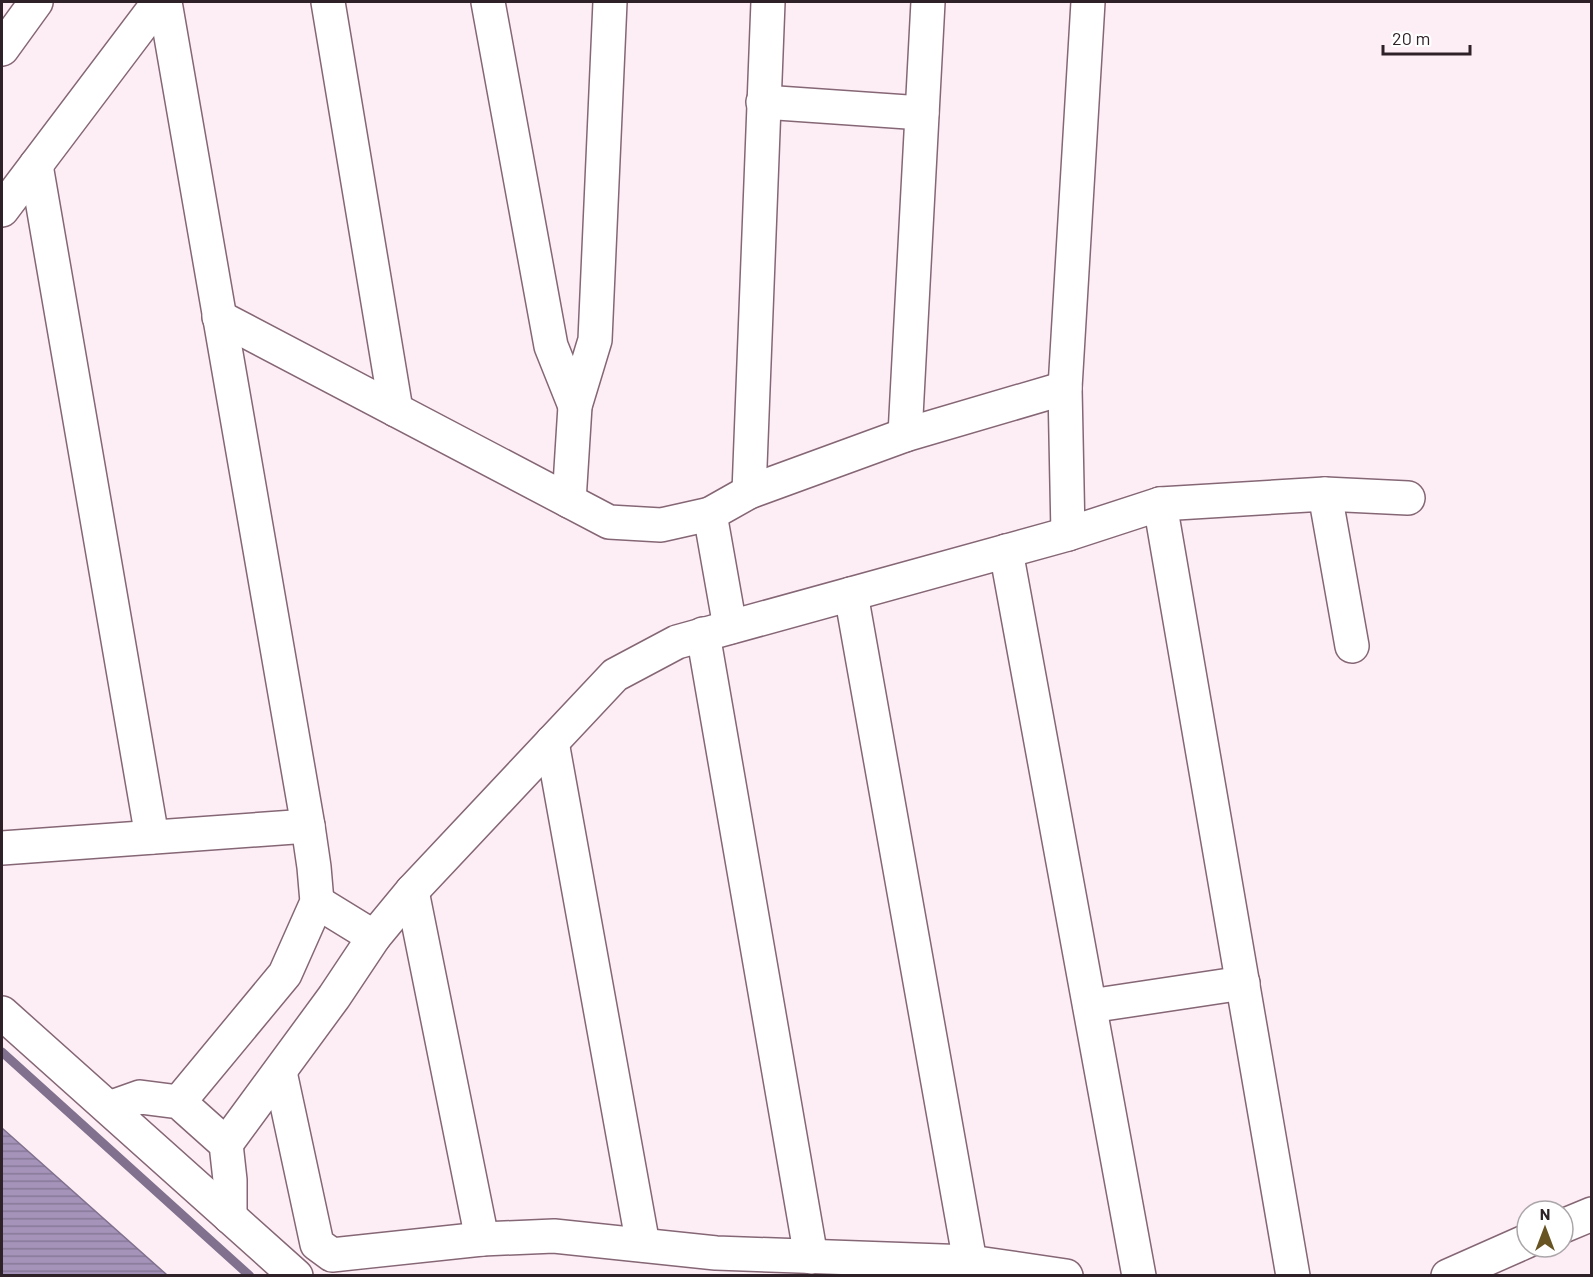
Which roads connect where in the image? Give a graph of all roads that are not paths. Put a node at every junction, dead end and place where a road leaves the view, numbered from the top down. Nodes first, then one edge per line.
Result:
1 (36, 2) edge
2 (159, 2) edge
3 (165, 2) edge
4 (328, 2) edge
5 (488, 2) edge
6 (610, 2) edge
7 (768, 2) edge
8 (928, 2) edge
9 (1088, 2) edge
10 (2, 49) edge
11 (763, 102) junction
12 (922, 113) junction
13 (36, 165) junction
14 (2, 210) edge
15 (219, 317) junction
16 (1065, 388) junction
17 (575, 406) junction
18 (396, 410) junction
19 (905, 435) junction
20 (749, 492) junction
21 (1325, 494) junction
22 (1408, 498) dead end
23 (569, 501) junction
24 (1160, 504) junction
25 (710, 514) junction
26 (1068, 534) junction
27 (1006, 550) junction
28 (851, 594) junction
29 (717, 631) junction
30 (1352, 646) dead end
31 (552, 742) junction
32 (308, 826) junction
33 (152, 837) junction
34 (2, 848) edge
35 (412, 891) junction
36 (317, 902) junction
37 (374, 936) junction
38 (1243, 984) junction
39 (1090, 1006) junction
40 (2, 1013) edge
41 (280, 1072) junction
42 (179, 1102) junction
43 (109, 1108) junction
44 (226, 1144) junction
45 (1592, 1214) edge
46 (230, 1217) junction
47 (1575, 1221) edge
48 (482, 1239) junction
49 (643, 1245) junction
50 (1515, 1247) edge
51 (812, 1257) junction
52 (970, 1262) junction
53 (296, 1275) edge
54 (1066, 1275) edge
55 (1139, 1275) edge
56 (1293, 1275) edge
57 (1448, 1275) edge

1 - 10 street
2 - 13 street
3 - 15 street
4 - 18 street
5 - 17 street
6 - 17 street
7 - 11 street
8 - 12 street
9 - 16 street
11 - 12 street
11 - 20 street
12 - 19 street
13 - 14 street
13 - 33 street
15 - 18 street
15 - 32 street
16 - 19 street
16 - 26 street
17 - 23 street
18 - 23 street
19 - 20 street
20 - 25 street
21 - 22 street
21 - 24 street
21 - 30 street
23 - 25 street
24 - 26 street
24 - 38 street
25 - 29 street
26 - 27 street
27 - 28 street
27 - 39 street
28 - 29 street
28 - 52 street
29 - 31 street
29 - 51 street
31 - 35 street
31 - 49 street
32 - 33 street
32 - 36 street
33 - 34 street
35 - 37 street
35 - 48 street
36 - 37 street
36 - 42 street
37 - 41 street
38 - 39 street
38 - 56 street
39 - 55 street
40 - 43 street
41 - 44 street
41 - 48 street
42 - 43 street
42 - 44 street
43 - 46 street
44 - 46 street
45 - 47 street
46 - 53 street
48 - 49 street
49 - 51 street
50 - 57 street
51 - 52 street
52 - 54 street

